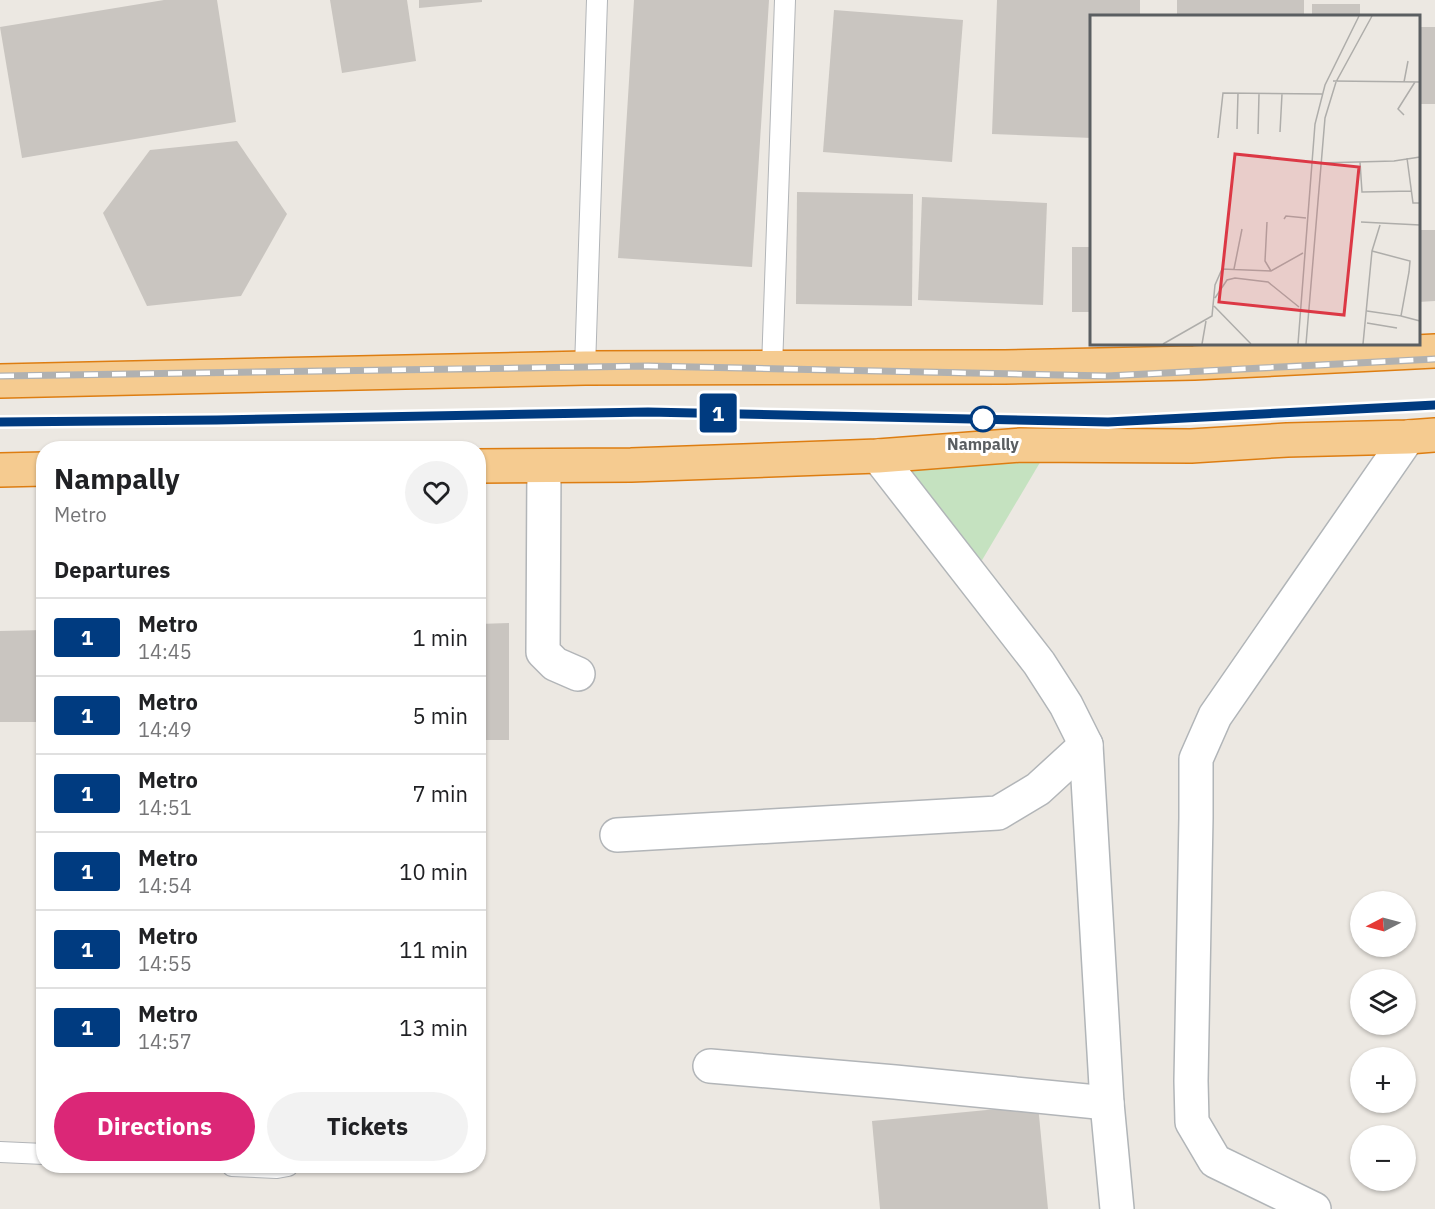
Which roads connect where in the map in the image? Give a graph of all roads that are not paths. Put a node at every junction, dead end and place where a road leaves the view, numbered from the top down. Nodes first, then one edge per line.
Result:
1 (597, 0) edge
2 (785, 0) edge
3 (1435, 351) edge
4 (772, 367) junction
5 (585, 368) junction
6 (1, 375) edge
7 (1421, 436) edge
8 (878, 456) junction
9 (486, 466) edge
10 (544, 466) junction
11 (36, 469) edge
12 (0, 470) edge
13 (578, 674) dead end
14 (1086, 745) junction
15 (617, 835) dead end
16 (710, 1066) dead end
17 (1107, 1103) junction
18 (0, 1152) edge
19 (36, 1154) edge
20 (1117, 1209) edge
21 (1314, 1209) edge

1 - 5 lane
2 - 4 lane
3 - 4 highway
4 - 5 highway
5 - 6 highway
7 - 8 highway
7 - 21 street
8 - 10 highway
8 - 14 street
9 - 10 highway
10 - 13 street
11 - 12 highway
14 - 15 street
14 - 17 street
16 - 17 street
17 - 20 street
18 - 19 lane

